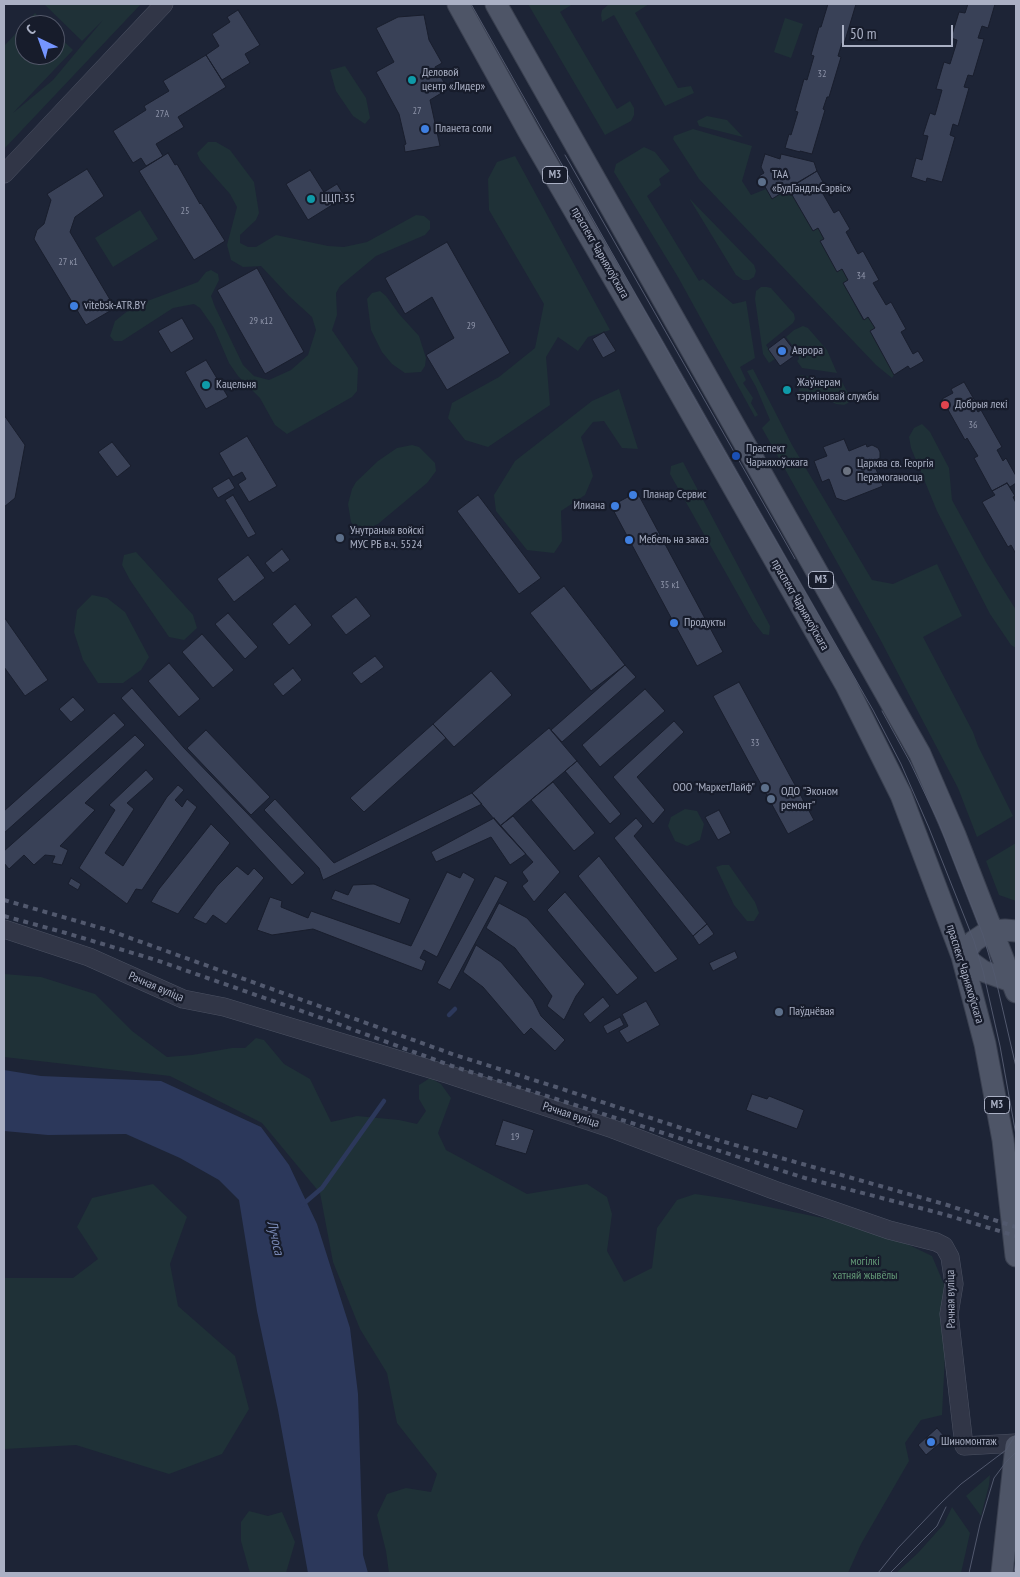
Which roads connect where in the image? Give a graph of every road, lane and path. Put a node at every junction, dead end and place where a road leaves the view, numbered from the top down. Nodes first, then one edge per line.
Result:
1 (164, 4) edge
2 (458, 4) edge
3 (496, 4) edge
4 (4, 174) edge
5 (4, 930) edge
6 (993, 931) junction
7 (1016, 931) edge
8 (962, 956) junction
9 (1015, 986) edge
10 (1016, 1256) edge
11 (1016, 1444) edge
12 (1007, 1565) edge

1 - 4 street
2 - 8 main road, праспект Чарняхоўскага / М3
3 - 6 main road, М3
5 - 11 street, Рачная вуліца
6 - 7 main road
6 - 8 main road
6 - 9 main road, М3
8 - 9 main road
8 - 10 main road, праспект Чарняхоўскага / М3
11 - 12 main road

